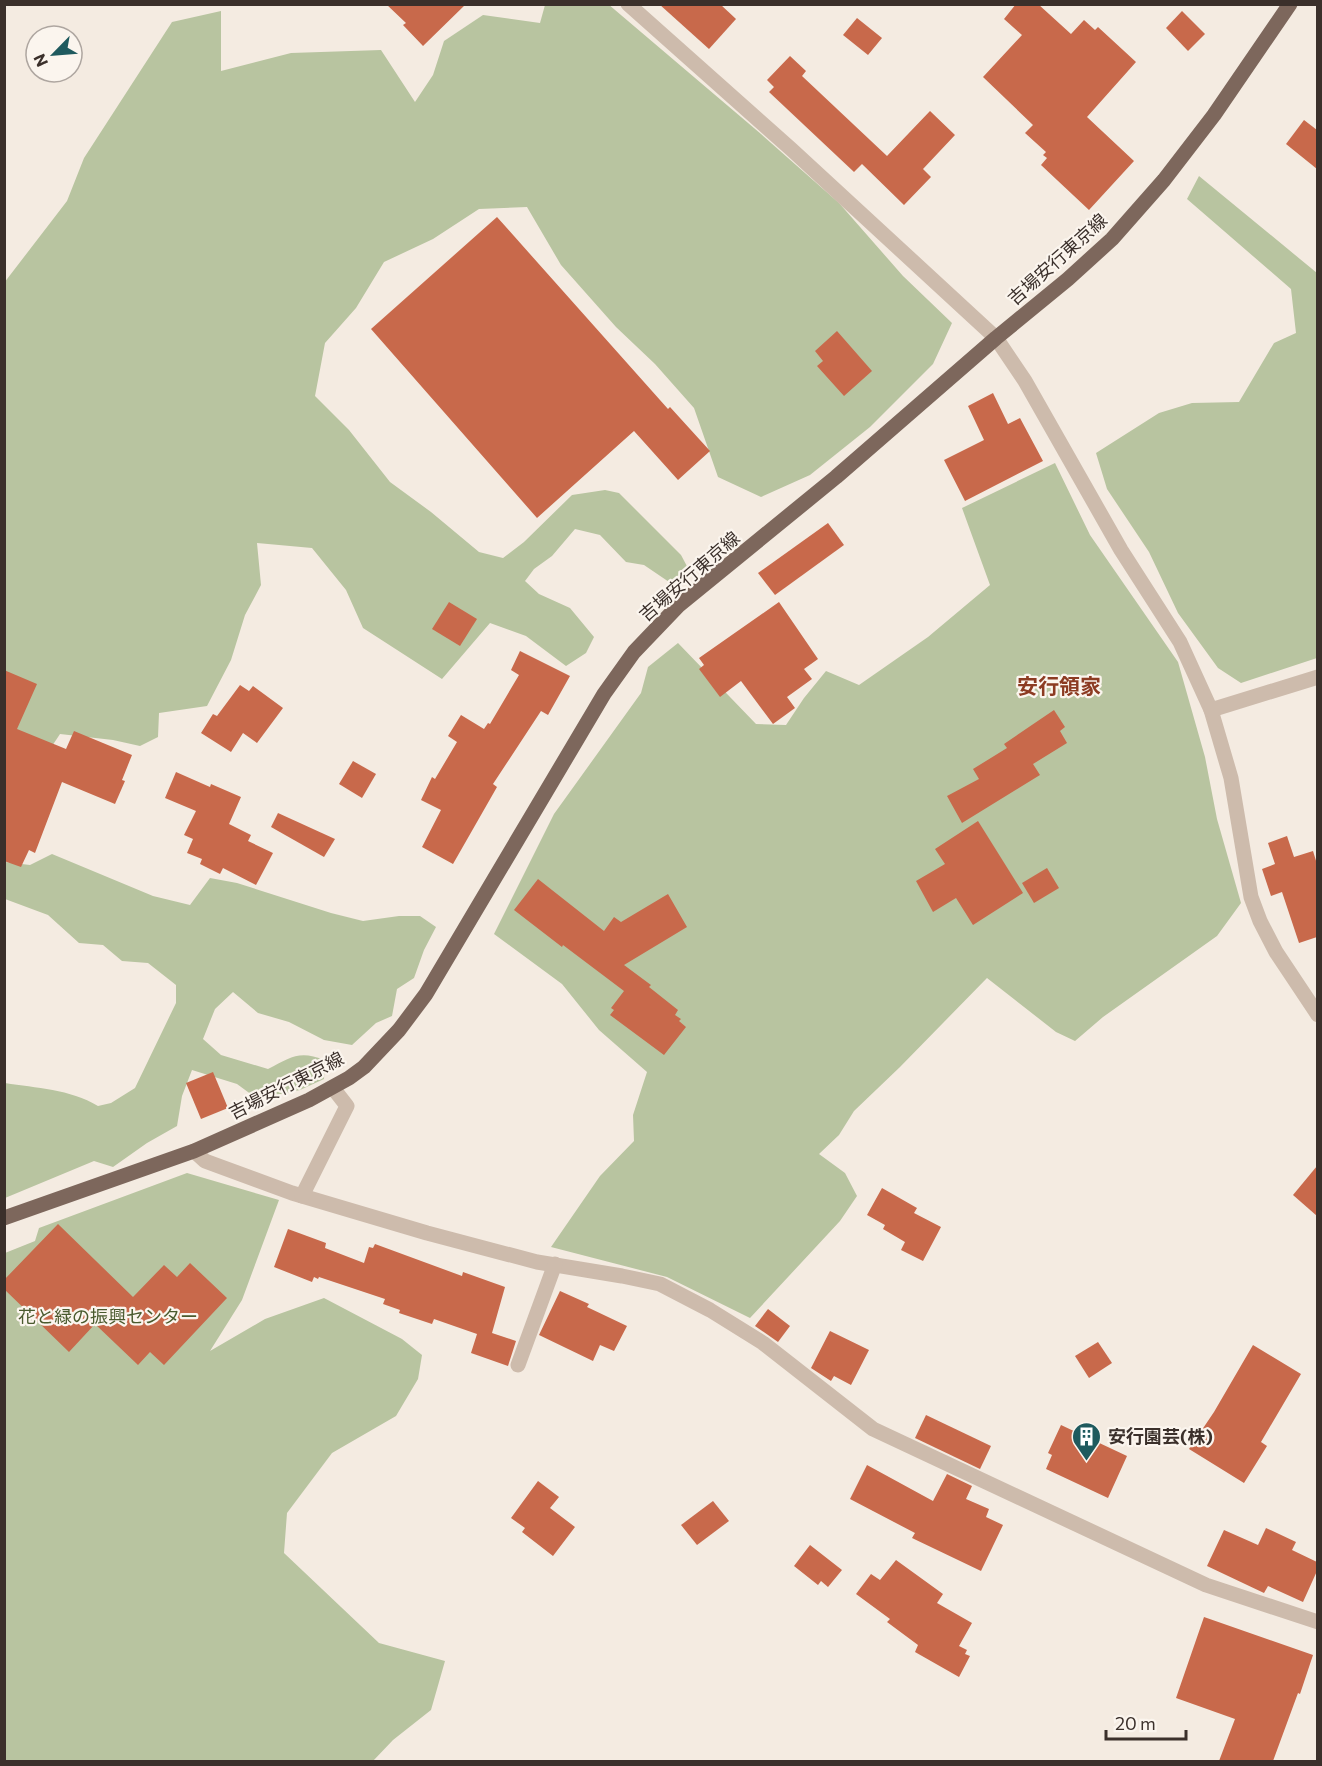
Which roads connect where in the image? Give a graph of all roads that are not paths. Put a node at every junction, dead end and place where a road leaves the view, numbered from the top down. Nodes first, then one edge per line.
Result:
1 (628, 4) edge
2 (1290, 4) edge
3 (996, 338) junction
4 (1317, 677) edge
5 (1211, 710) junction
6 (1317, 1015) edge
7 (333, 1088) junction
8 (194, 1151) junction
9 (302, 1196) junction
10 (4, 1218) edge
11 (555, 1264) junction
12 (518, 1365) dead end
13 (1317, 1622) edge

1 - 3 street
2 - 3 main road, 吉場安行東京線
3 - 5 street
3 - 7 main road, 吉場安行東京線
4 - 5 street
5 - 6 street
7 - 8 main road, 吉場安行東京線
7 - 9 street
8 - 9 street
8 - 10 main road, 吉場安行東京線
9 - 11 street
11 - 12 street
11 - 13 street

